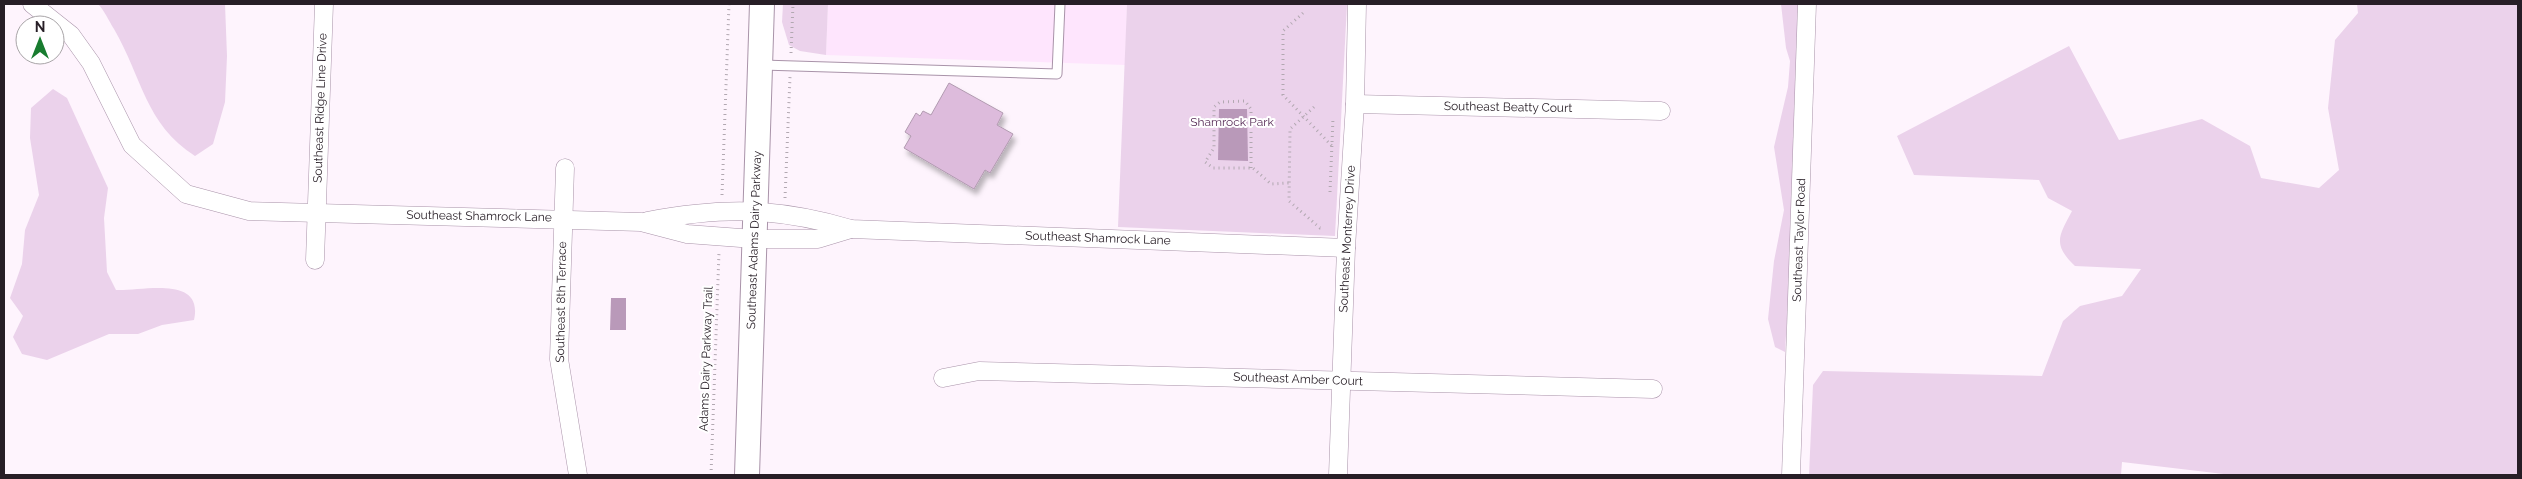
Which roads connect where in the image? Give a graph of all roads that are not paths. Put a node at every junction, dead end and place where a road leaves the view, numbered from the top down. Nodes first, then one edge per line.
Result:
1 (32, 4) edge
2 (324, 4) edge
3 (762, 4) edge
4 (1060, 4) edge
5 (1357, 4) edge
6 (1807, 4) edge
7 (760, 65) junction
8 (1355, 104) junction
9 (1661, 110) dead end
10 (565, 168) dead end
11 (755, 210) junction
12 (317, 212) junction
13 (563, 218) junction
14 (641, 222) junction
15 (851, 229) junction
16 (754, 239) junction
17 (1346, 248) junction
18 (315, 260) dead end
19 (943, 378) dead end
20 (1341, 380) junction
21 (1653, 389) dead end
22 (578, 475) edge
23 (747, 475) edge
24 (1338, 475) edge
25 (1791, 475) edge

1 - 12 street, Southeast Shamrock Lane
2 - 12 street, Southeast Ridge Line Drive
3 - 7 main road, Southeast Adams Dairy Parkway
4 - 7 lane
5 - 8 street, Southeast Monterrey Drive
6 - 25 street, Southeast Taylor Road
7 - 11 main road, Southeast Adams Dairy Parkway
8 - 9 street, Southeast Beatty Court
8 - 17 street, Southeast Monterrey Drive
10 - 13 street, Southeast 8th Terrace
11 - 14 street, Southeast Shamrock Lane
11 - 15 street, Southeast Shamrock Lane
11 - 16 main road, Southeast Adams Dairy Parkway
12 - 13 street, Southeast Shamrock Lane
12 - 18 street
13 - 14 street, Southeast Shamrock Lane
13 - 22 street, Southeast 8th Terrace
14 - 16 street, Southeast Shamrock Lane
15 - 16 street, Southeast Shamrock Lane
15 - 17 street, Southeast Shamrock Lane
16 - 23 main road, Southeast Adams Dairy Parkway
17 - 20 street, Southeast Monterrey Drive
19 - 20 street, Southeast Amber Court
20 - 21 street, Southeast Amber Court
20 - 24 street, Southeast Monterrey Drive

